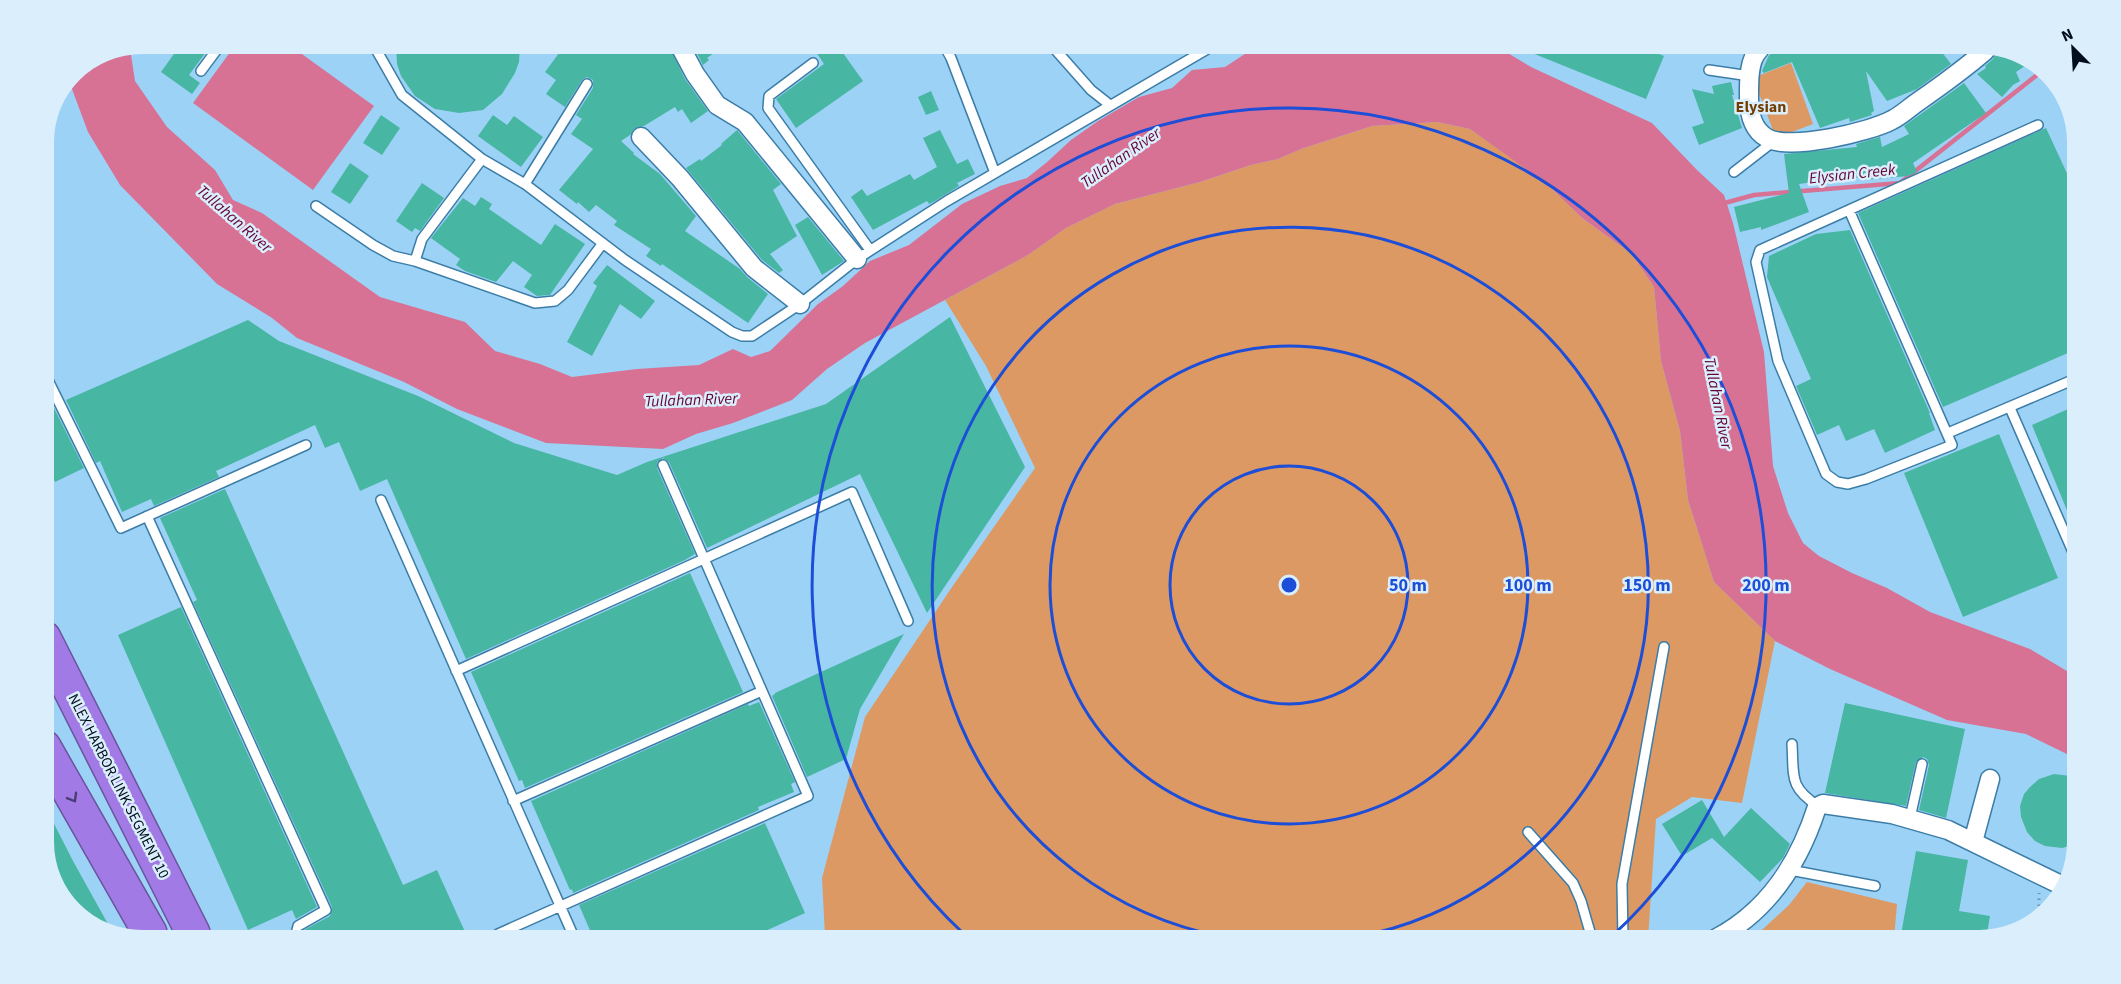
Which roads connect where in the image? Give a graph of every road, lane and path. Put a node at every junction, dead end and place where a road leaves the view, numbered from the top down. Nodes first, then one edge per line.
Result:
1 (214, 54) edge
2 (379, 54) edge
3 (684, 54) edge
4 (949, 54) edge
5 (1059, 54) edge
6 (1199, 54) edge
7 (1755, 54) edge
8 (1981, 54) edge
9 (813, 63) dead end
10 (1709, 70) dead end
11 (201, 71) dead end
12 (1750, 76) junction
13 (587, 84) dead end
14 (1110, 105) junction
15 (2038, 125) dead end
16 (641, 137) dead end
17 (1774, 141) junction
18 (482, 159) junction
19 (1734, 172) dead end
20 (995, 173) junction
21 (525, 184) junction
22 (316, 206) dead end
23 (1849, 210) junction
24 (603, 243) junction
25 (864, 255) junction
26 (415, 261) junction
27 (800, 304) junction
28 (2067, 383) edge
29 (54, 392) edge
30 (2010, 408) junction
31 (1948, 434) junction
32 (306, 445) dead end
33 (663, 465) dead end
34 (381, 500) dead end
35 (147, 516) junction
36 (2067, 538) edge
37 (704, 559) junction
38 (908, 621) dead end
39 (1664, 647) dead end
40 (54, 658) edge
41 (456, 671) junction
42 (762, 691) junction
43 (1792, 744) dead end
44 (1922, 764) dead end
45 (54, 765) edge
46 (1989, 778) dead end
47 (513, 801) junction
48 (1818, 806) junction
49 (1910, 818) junction
50 (1528, 832) dead end
51 (1974, 842) junction
52 (1790, 870) junction
53 (2057, 883) edge
54 (1875, 886) dead end
55 (2040, 898) dead end
56 (2040, 905) edge
57 (560, 906) junction
58 (148, 930) edge
59 (191, 930) edge
60 (297, 930) edge
61 (507, 930) edge
62 (571, 930) edge
63 (1589, 930) edge
64 (1623, 930) edge
65 (1728, 930) edge

1 - 11 lane
2 - 18 lane
3 - 25 street
4 - 20 lane
5 - 14 lane
6 - 14 lane
7 - 12 street
8 - 17 street
9 - 25 lane
10 - 12 lane
12 - 17 street
13 - 21 lane
14 - 20 lane
15 - 23 lane
16 - 27 street
17 - 19 lane
18 - 21 lane
18 - 26 lane
20 - 25 lane
21 - 24 lane
22 - 26 lane
23 - 31 lane
23 - 31 lane
24 - 26 lane
24 - 27 lane
25 - 27 lane
28 - 30 lane
29 - 35 lane
30 - 31 lane
30 - 36 lane
32 - 35 lane
33 - 37 lane
34 - 41 lane
35 - 60 lane
37 - 38 lane
37 - 41 lane
37 - 42 lane
39 - 64 lane
40 - 59 highway, NLEX HARBOR LINK SEGMENT 10
41 - 47 lane
42 - 47 lane
42 - 57 lane
43 - 48 lane
44 - 49 lane
45 -> 58 highway
46 - 51 street
47 - 57 lane
48 - 49 street
48 - 52 street
49 - 51 street
50 - 63 lane
51 - 53 street
52 - 54 lane
52 - 65 street
55 - 56 path
57 - 61 lane
57 - 62 lane

